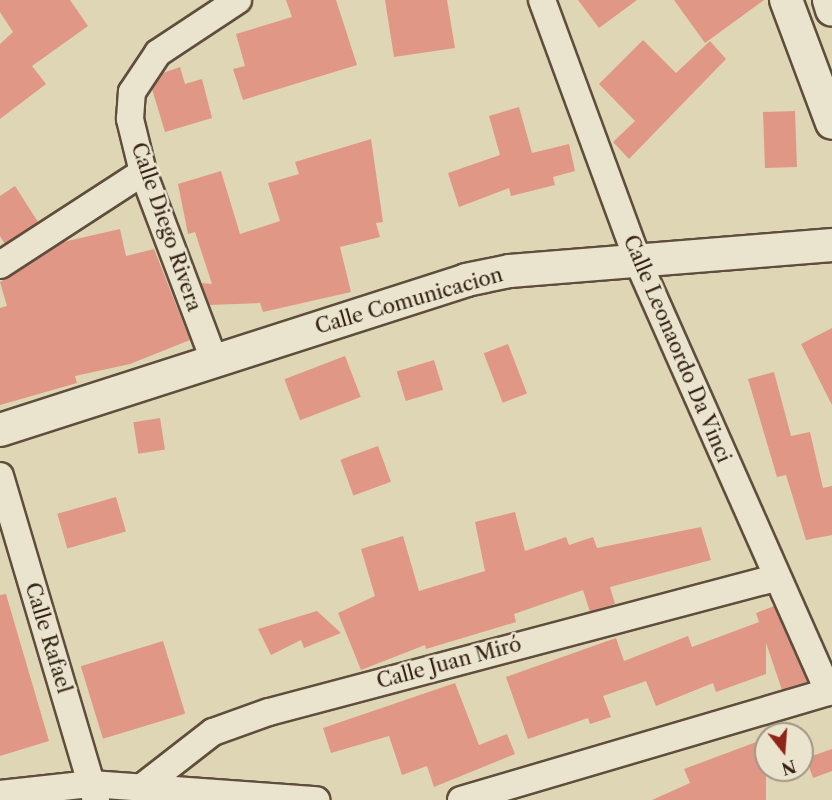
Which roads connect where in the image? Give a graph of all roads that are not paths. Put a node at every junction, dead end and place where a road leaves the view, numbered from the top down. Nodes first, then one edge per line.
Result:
1 (238, 0) edge
2 (542, 0) edge
3 (786, 0) edge
4 (829, 0) edge
5 (832, 10) edge
6 (832, 123) edge
7 (143, 172) junction
8 (832, 245) edge
9 (639, 264) junction
10 (0, 265) edge
11 (214, 360) junction
12 (0, 430) edge
13 (0, 476) edge
14 (775, 578) junction
15 (831, 691) edge
16 (142, 787) junction
17 (94, 792) edge
18 (0, 794) edge
19 (316, 800) edge
20 (461, 800) edge

1 - 7 street, Calle Diego Rivera
2 - 9 street, Calle Leonaordo Da Vinci
3 - 6 street
4 - 5 street
7 - 10 street
7 - 11 street, Calle Diego Rivera
8 - 9 street, Calle Comunicacion
9 - 11 street, Calle Comunicacion
9 - 14 street, Calle Leonaordo Da Vinci
11 - 12 street, Calle Comunicacion
13 - 17 street, Calle Rafael
14 - 15 street, Calle Leonaordo Da Vinci
14 - 16 street, Calle Juan Miró
15 - 20 street
16 - 17 street
16 - 19 street
17 - 18 street

